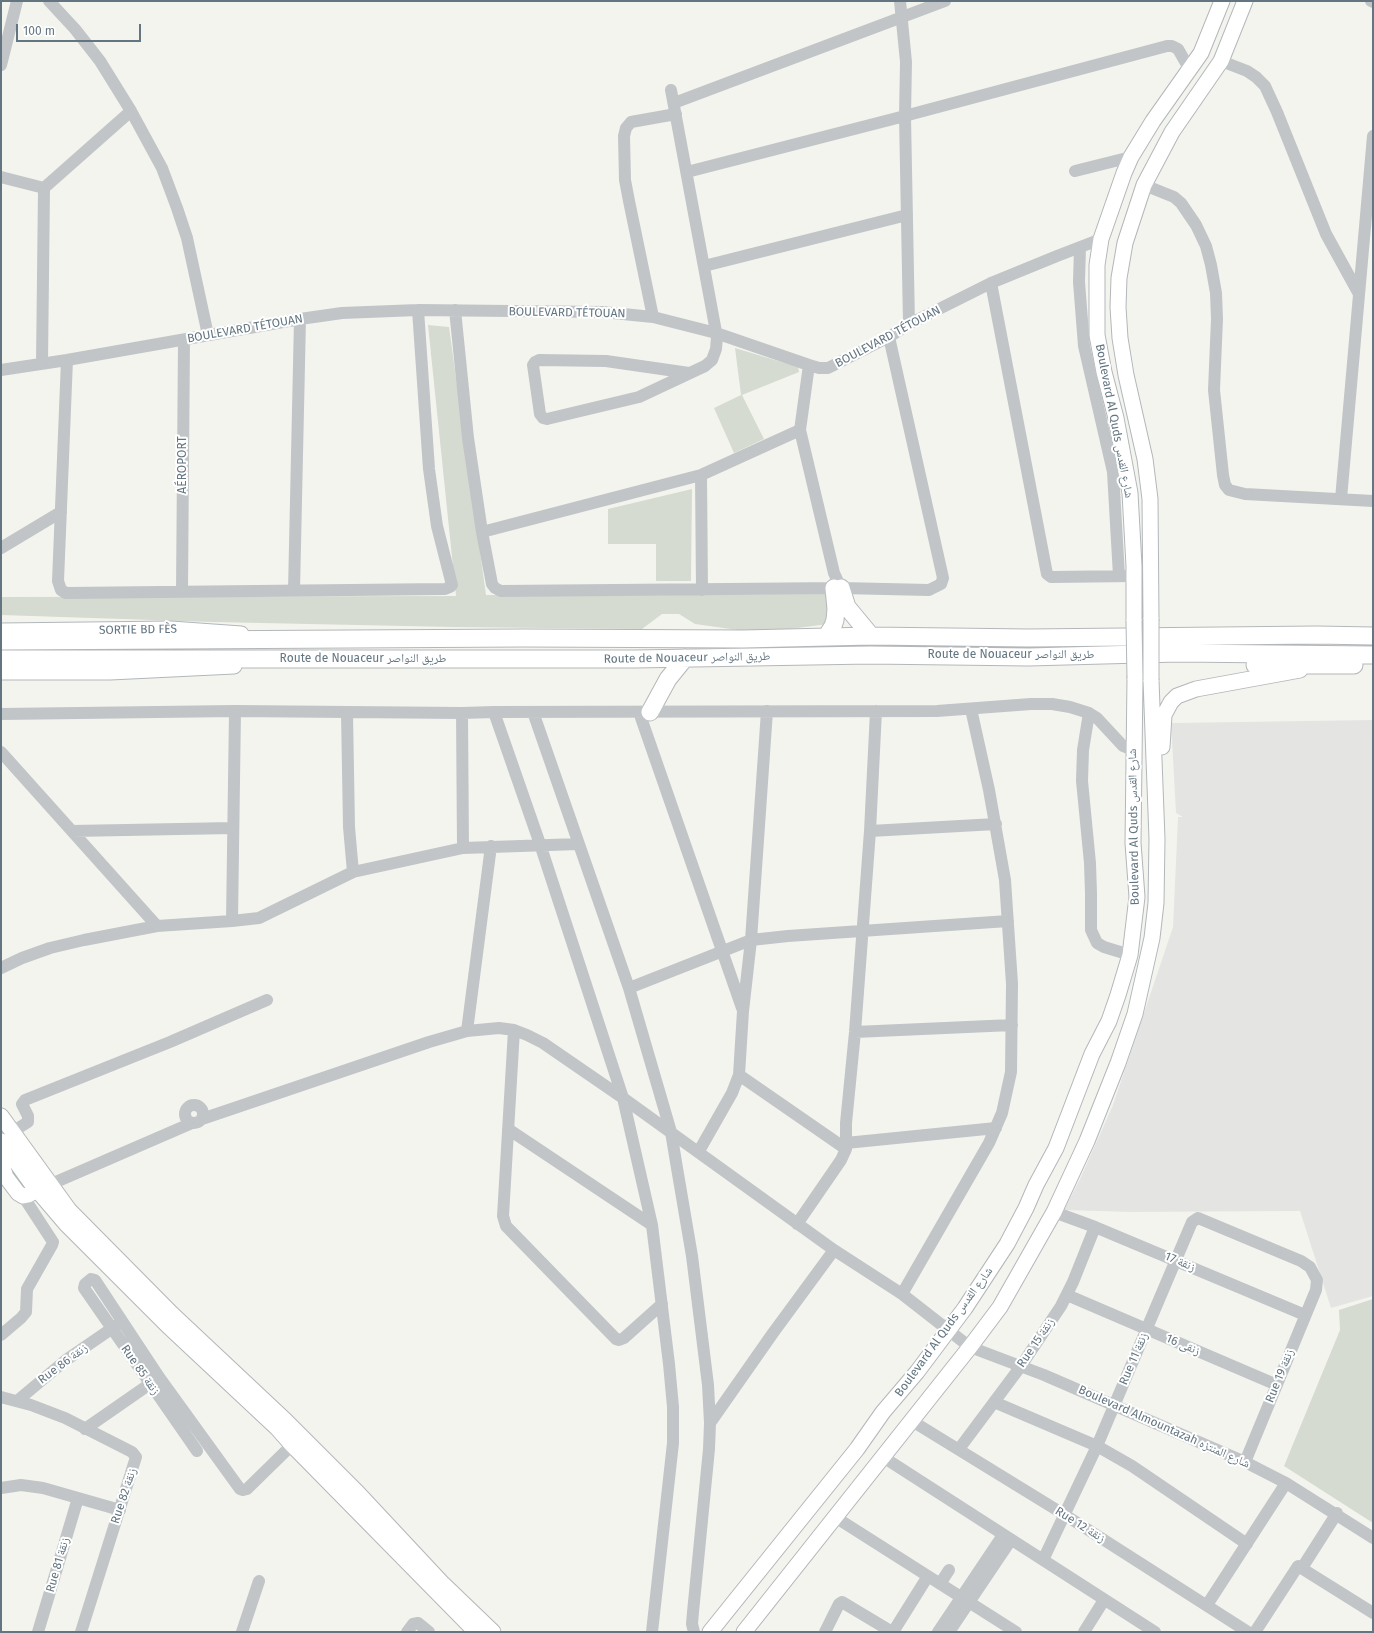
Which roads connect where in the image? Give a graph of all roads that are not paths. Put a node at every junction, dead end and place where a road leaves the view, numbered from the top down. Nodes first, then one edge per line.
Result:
1 (17, 1) edge
2 (49, 1) edge
3 (900, 1) edge
4 (945, 1) edge
5 (1222, 1) edge
6 (1245, 1) edge
7 (902, 17) junction
8 (1222, 61) junction
9 (1, 64) edge
10 (1190, 70) junction
11 (671, 90) dead end
12 (675, 108) junction
13 (131, 111) junction
14 (905, 116) junction
15 (1373, 136) edge
16 (1131, 157) junction
17 (1075, 171) dead end
18 (686, 172) junction
19 (1, 177) edge
20 (1144, 185) junction
21 (44, 188) junction
22 (907, 215) junction
23 (1101, 239) junction
24 (1080, 247) junction
25 (704, 266) junction
26 (991, 283) junction
27 (1359, 294) junction
28 (418, 310) junction
29 (455, 310) junction
30 (653, 317) junction
31 (300, 319) junction
32 (909, 324) junction
33 (716, 333) junction
34 (208, 335) junction
35 (889, 337) junction
36 (184, 340) junction
37 (67, 360) junction
38 (42, 363) junction
39 (809, 365) junction
40 (1, 370) edge
41 (689, 373) junction
42 (800, 430) junction
43 (701, 475) junction
44 (1340, 499) junction
45 (1373, 502) edge
46 (61, 512) junction
47 (482, 532) junction
48 (1, 548) edge
49 (1126, 576) junction
50 (836, 583) junction
51 (702, 590) junction
52 (182, 591) junction
53 (294, 591) junction
54 (1, 631) edge
55 (871, 636) junction
56 (1373, 636) edge
57 (826, 637) junction
58 (274, 639) junction
59 (1, 641) edge
60 (1178, 653) junction
61 (1373, 655) edge
62 (278, 658) junction
63 (653, 658) junction
64 (685, 658) junction
65 (1, 659) edge
66 (1373, 665) edge
67 (1315, 666) junction
68 (1, 672) edge
69 (971, 709) junction
70 (235, 711) junction
71 (767, 711) junction
72 (876, 711) junction
73 (494, 712) junction
74 (533, 712) junction
75 (348, 713) junction
76 (462, 713) junction
77 (1089, 713) junction
78 (2, 716) edge
79 (644, 716) junction
80 (1133, 750) junction
81 (1, 752) edge
82 (1154, 772) junction
83 (996, 824) junction
84 (233, 828) junction
85 (72, 831) junction
86 (870, 831) junction
87 (540, 844) junction
88 (578, 844) junction
89 (491, 846) junction
90 (463, 848) junction
91 (353, 872) junction
92 (232, 921) junction
93 (1008, 921) junction
94 (157, 926) junction
95 (861, 932) junction
96 (751, 940) junction
97 (723, 952) junction
98 (1130, 955) junction
99 (1, 968) edge
100 (629, 988) junction
101 (267, 1000) dead end
102 (743, 1011) junction
103 (1012, 1025) junction
104 (514, 1030) junction
105 (467, 1031) junction
106 (854, 1032) junction
107 (739, 1075) junction
108 (623, 1098) junction
109 (1, 1116) edge
110 (996, 1128) junction
111 (508, 1129) junction
112 (671, 1132) junction
113 (6, 1136) edge
114 (846, 1146) junction
115 (699, 1151) junction
116 (1, 1162) edge
117 (3, 1181) edge
118 (44, 1187) junction
119 (24, 1196) junction
120 (1054, 1212) junction
121 (798, 1224) junction
122 (652, 1225) junction
123 (1095, 1227) junction
124 (834, 1250) junction
125 (1176, 1261) junction
126 (1316, 1290) joint
127 (902, 1294) junction
128 (1067, 1295) junction
129 (662, 1304) junction
130 (1305, 1315) junction
131 (123, 1321) junction
132 (111, 1328) junction
133 (949, 1329) junction
134 (1147, 1329) junction
135 (1, 1335) edge
136 (970, 1347) junction
137 (1021, 1366) junction
138 (155, 1380) junction
139 (1277, 1385) junction
140 (1, 1397) edge
141 (17, 1401) junction
142 (994, 1402) junction
143 (1114, 1404) junction
144 (912, 1421) junction
145 (710, 1423) junction
146 (85, 1429) junction
147 (292, 1445) junction
148 (1097, 1446) junction
149 (958, 1449) junction
150 (196, 1451) dead end
151 (883, 1457) junction
152 (1245, 1462) junction
153 (1286, 1483) junction
154 (1, 1488) edge
155 (78, 1498) junction
156 (120, 1510) junction
157 (1336, 1514) junction
158 (1065, 1515) junction
159 (835, 1517) junction
160 (1007, 1538) junction
161 (1373, 1538) edge
162 (1247, 1544) junction
163 (1043, 1560) junction
164 (1299, 1568) junction
165 (949, 1570) dead end
166 (928, 1576) junction
167 (259, 1581) dead end
168 (940, 1584) junction
169 (965, 1599) junction
170 (1104, 1600) junction
171 (1207, 1605) junction
172 (1373, 1613) edge
173 (895, 1631) edge
174 (38, 1632) edge
175 (81, 1632) edge
176 (242, 1632) edge
177 (407, 1632) edge
178 (429, 1632) edge
179 (476, 1632) edge
180 (493, 1632) edge
181 (652, 1632) edge
182 (694, 1632) edge
183 (710, 1632) edge
184 (744, 1632) edge
185 (825, 1632) edge
186 (938, 1632) edge
187 (949, 1632) edge
188 (1016, 1632) edge
189 (1084, 1632) edge
190 (1153, 1632) edge
191 (1248, 1632) edge
192 (1254, 1632) edge

1 - 9 street
2 - 13 street
3 - 7 street
4 - 7 street
5 - 10 main road, Boulevard Al Quds شارع القدس
6 - 8 main road, Boulevard Al Quds شارع القدس
7 - 12 street
7 - 14 street
8 - 20 main road, Boulevard Al Quds شارع القدس
8 - 27 street
10 - 14 street
10 - 16 main road, Boulevard Al Quds شارع القدس
11 - 12 street
12 - 18 street
12 - 30 street
13 - 21 street
13 - 34 street
14 - 18 street
14 - 22 street
15 - 27 street
16 - 17 street
16 - 23 main road, Boulevard Al Quds شارع القدس
18 - 25 street
19 - 21 street
20 - 44 street
20 - 82 main road, Boulevard Al Quds شارع القدس, bridge
21 - 38 street
22 - 25 street
22 - 32 street
23 - 24 street, BOULEVARD TÉTOUAN
23 - 49 main road, Boulevard Al Quds شارع القدس
24 - 26 street, BOULEVARD TÉTOUAN
24 - 49 street
25 - 33 street
26 - 32 street, BOULEVARD TÉTOUAN
26 - 49 street
27 - 44 street
28 - 29 street, BOULEVARD TÉTOUAN
28 - 31 street, BOULEVARD TÉTOUAN
28 - 53 street
29 - 30 street, BOULEVARD TÉTOUAN
29 - 47 street
30 - 33 street, BOULEVARD TÉTOUAN
31 - 34 street, BOULEVARD TÉTOUAN
31 - 53 street
32 - 35 street, BOULEVARD TÉTOUAN
33 - 39 street, BOULEVARD TÉTOUAN
33 - 41 street
34 - 36 street, BOULEVARD TÉTOUAN
35 - 39 street, BOULEVARD TÉTOUAN
35 - 50 street
36 - 37 street, BOULEVARD TÉTOUAN
36 - 52 street, AÉROPORT
37 - 38 street, BOULEVARD TÉTOUAN
37 - 46 street
38 - 40 street, BOULEVARD TÉTOUAN
39 - 42 street
41 - 41 street
42 - 43 street
42 - 50 street
43 - 47 street
43 - 51 street
44 - 45 street
46 - 48 street
46 - 52 street
47 - 51 street
49 - 80 main road, Boulevard Al Quds شارع القدس, bridge
50 - 51 street
50 - 55 highway
50 - 57 highway
52 - 53 street
54 - 58 main road, SORTIE BD FÈS
55 - 56 highway, Route de Nouaceur طريق النواصر
55 - 57 highway, Route de Nouaceur طريق النواصر
57 - 58 highway, Route de Nouaceur طريق النواصر
58 - 59 highway, Route de Nouaceur طريق النواصر
60 - 61 highway, Route de Nouaceur طريق النواصر
60 - 64 highway, Route de Nouaceur طريق النواصر
60 - 67 highway
62 - 63 highway, Route de Nouaceur طريق النواصر
62 - 65 highway, Route de Nouaceur طريق النواصر
62 - 68 main road
63 - 64 highway, Route de Nouaceur طريق النواصر
63 - 79 highway
64 - 79 highway
66 - 67 highway
67 - 82 main road
69 - 72 street
69 - 77 street
69 - 83 street
70 - 75 street
70 - 78 street
70 - 84 street
71 - 72 street
71 - 79 street
71 - 96 street
72 - 86 street
73 - 74 street
73 - 76 street
73 - 87 street
74 - 79 street
74 - 88 street
75 - 76 street
75 - 91 street
76 - 90 street
77 - 80 street
77 - 98 street
79 - 97 street
80 - 98 main road, Boulevard Al Quds شارع القدس
81 - 85 street
82 - 120 main road, Boulevard Al Quds شارع القدس
83 - 86 street
83 - 93 street
84 - 85 street
84 - 92 street
85 - 94 street
86 - 95 street
87 - 88 street
87 - 89 street
87 - 108 street
88 - 100 street
89 - 90 street
89 - 105 street
90 - 91 street
91 - 92 street
92 - 94 street
93 - 95 street
93 - 103 street
94 - 99 street
95 - 96 street
95 - 106 street
96 - 97 street
96 - 102 street
97 - 100 street
97 - 102 street
98 - 133 main road, Boulevard Al Quds شارع القدس
100 - 112 street
101 - 113 street
102 - 107 street
103 - 106 street
103 - 110 street
104 - 105 street, Boulevard Almountazah شارع المنتزه
104 - 108 street, Boulevard Almountazah شارع المنتزه
104 - 111 street
105 - 118 street, Boulevard Almountazah شارع المنتزه
106 - 114 street
107 - 114 street
107 - 115 street
108 - 112 street, Boulevard Almountazah شارع المنتزه
108 - 122 street
109 - 113 main road
110 - 114 street
110 - 127 street
111 - 122 street
111 - 129 street
112 - 115 street, Boulevard Almountazah شارع المنتزه
112 - 145 street
113 - 118 main road
114 - 121 street
115 - 121 street, Boulevard Almountazah شارع المنتزه
116 - 117 main road
117 - 119 main road
118 - 119 main road
118 - 147 main road
118 - 180 main road
119 - 135 street
120 - 123 street, زنقة 17
120 - 136 main road, Boulevard Al Quds شارع القدس
121 - 124 street, Boulevard Almountazah شارع المنتزه
122 - 129 street
123 - 125 street, زنقة 17
123 - 128 street, Rue 15 زنقة
124 - 127 street, Boulevard Almountazah شارع المنتزه
124 - 145 street
125 - 126 street, Rue 11 زنقة
125 - 130 street, زنقة 17
125 - 134 street, Rue 11 زنقة
126 - 130 street, Rue 19 زنقة
127 - 133 street, Boulevard Almountazah شارع المنتزه
128 - 134 street, زنقى 16
128 - 137 street, Rue 15 زنقة
129 - 181 street
130 - 139 street, Rue 19 زنقة
131 - 132 street, Rue 86 زنقة
131 - 132 street, Rue 85 زنقة
131 - 138 street
132 - 138 street, Rue 85 زنقة
132 - 141 street, Rue 86 زنقة
133 - 136 street, Boulevard Almountazah شارع المنتزه
133 - 183 main road, Boulevard Al Quds شارع القدس
134 - 139 street, زنقى 16
134 - 143 street, Rue 11 زنقة
136 - 137 street, Boulevard Almountazah شارع المنتزه
136 - 144 main road, Boulevard Al Quds شارع القدس
137 - 142 street, Rue 15 زنقة
137 - 143 street, Boulevard Almountazah شارع المنتزه
138 - 146 street
138 - 147 street
138 - 150 street, Rue 85 زنقة
139 - 152 street, Rue 19 زنقة
140 - 141 street, Rue 82 زنقة
141 - 146 street, Rue 82 زنقة
142 - 148 street
142 - 149 street, Rue 15 زنقة
143 - 148 street, Rue 11 زنقة
143 - 152 street, Boulevard Almountazah شارع المنتزه
144 - 149 street, Rue 12 زنقة
144 - 151 main road, Boulevard Al Quds شارع القدس
145 - 182 street
146 - 156 street, Rue 82 زنقة
147 - 179 main road
148 - 158 street, Rue 11 زنقة
148 - 162 street
149 - 158 street, Rue 12 زنقة
151 - 159 main road, Boulevard Al Quds شارع القدس
151 - 160 street
152 - 153 street, Boulevard Almountazah شارع المنتزه
153 - 157 street, Boulevard Almountazah شارع المنتزه
153 - 162 street
154 - 155 street
155 - 156 street
155 - 174 street, Rue 81 زنقة
156 - 175 street, Rue 82 زنقة
157 - 161 street, Boulevard Almountazah شارع المنتزه
157 - 164 street
158 - 163 street, Rue 11 زنقة
158 - 171 street, Rue 12 زنقة
159 - 166 street
159 - 184 main road, Boulevard Al Quds شارع القدس
160 - 163 street
160 - 169 street
162 - 171 street
163 - 170 street
164 - 172 street
164 - 192 street
165 - 168 street
166 - 168 street
166 - 173 street
167 - 176 street
168 - 169 street
169 - 186 street
169 - 187 street
169 - 188 street
170 - 189 street
170 - 190 street
171 - 191 street, Rue 12 زنقة
173 - 185 street
177 - 178 street

